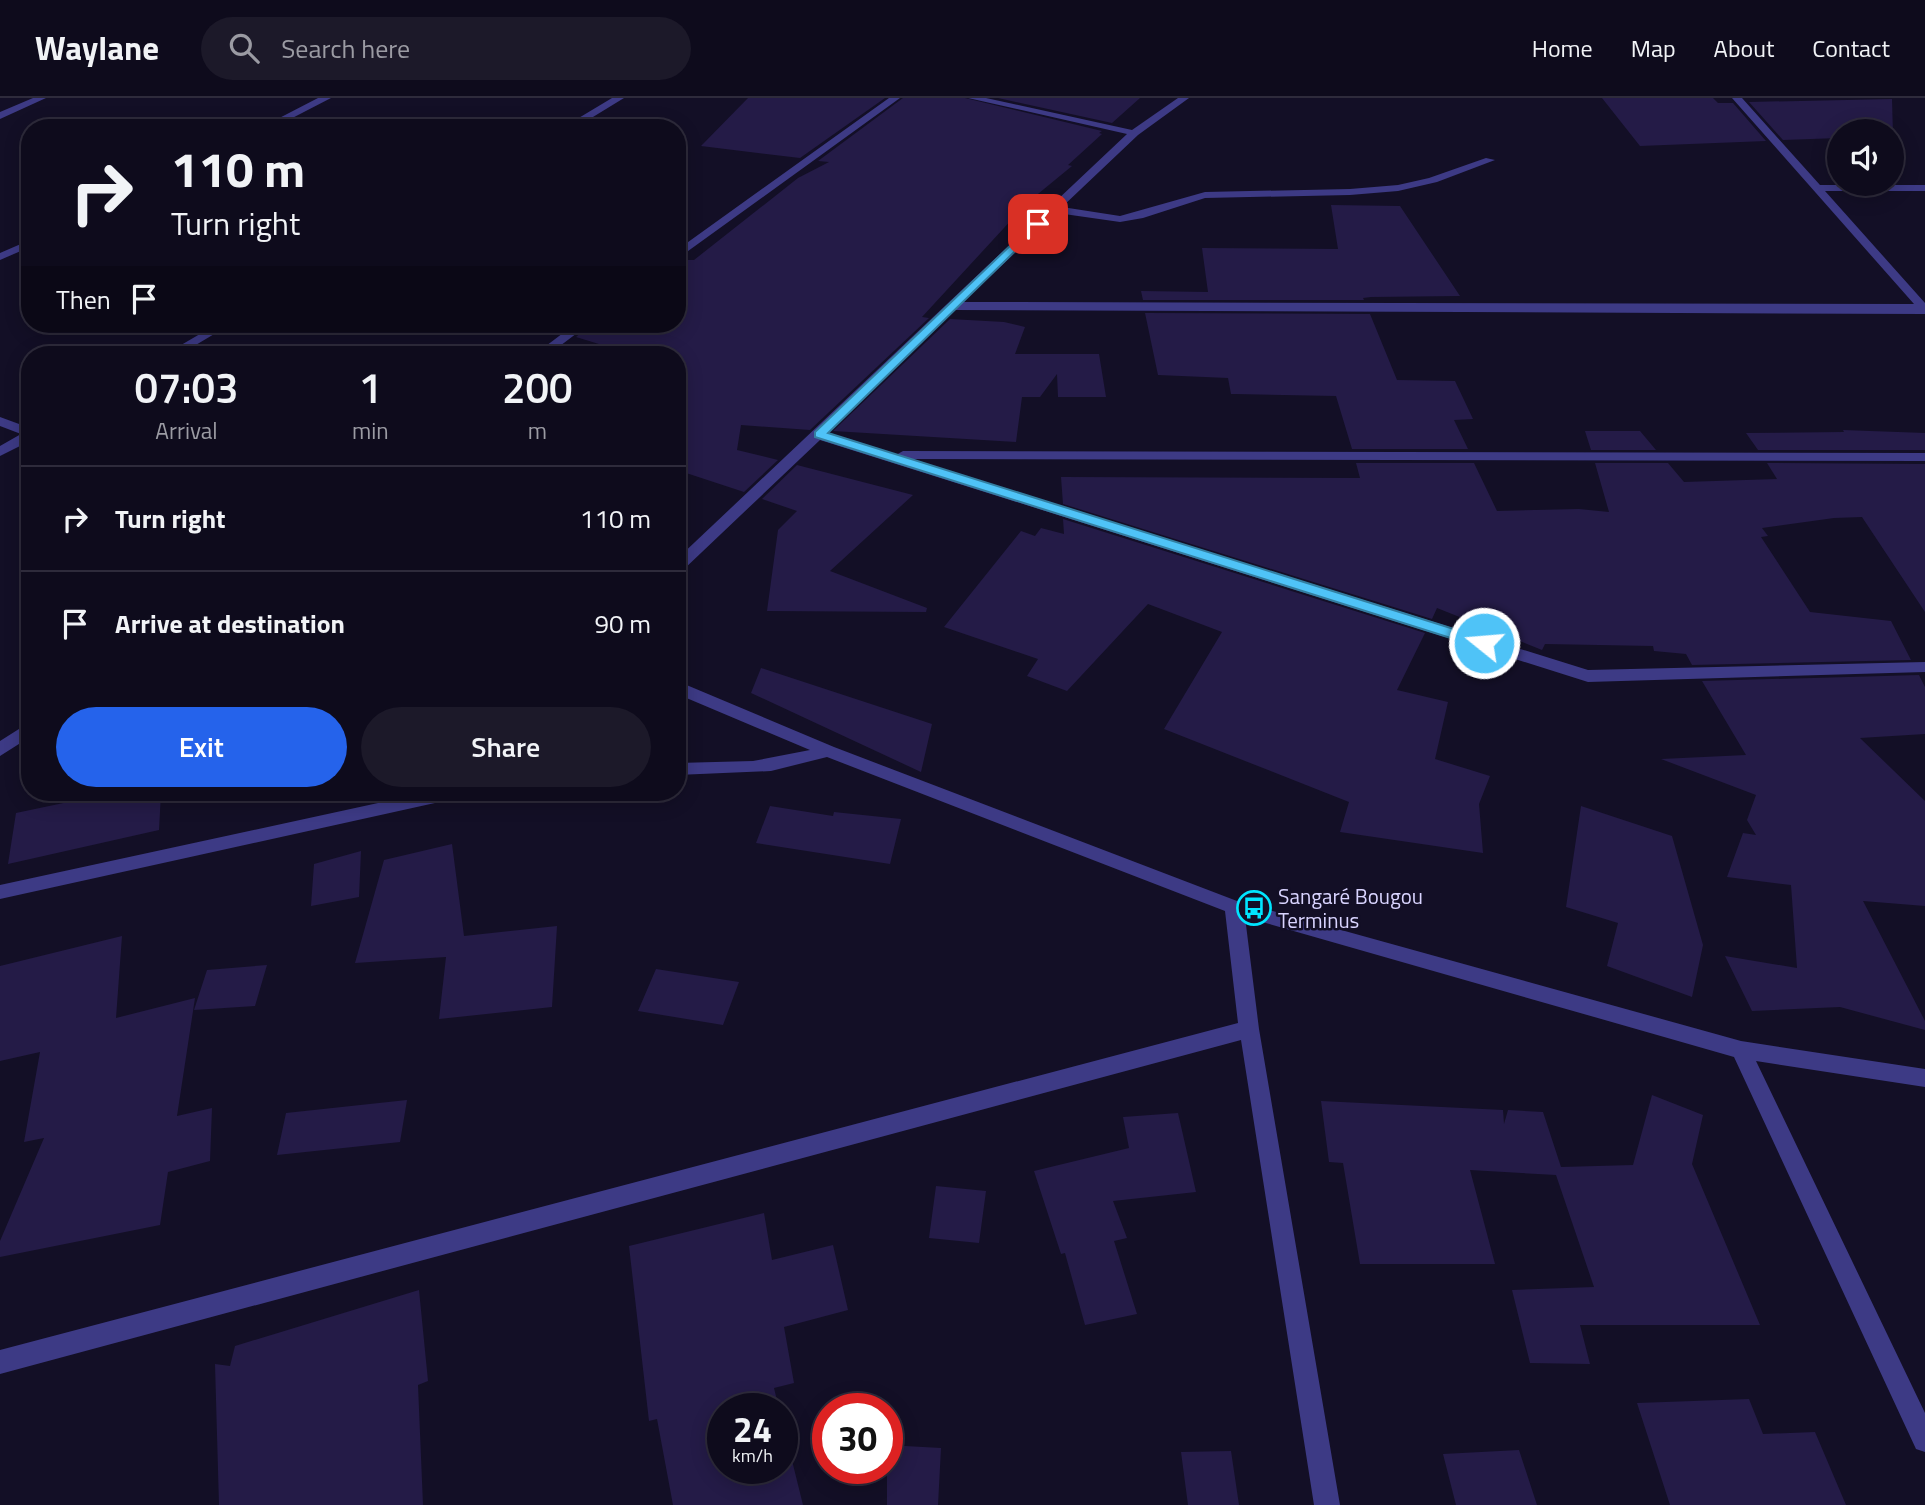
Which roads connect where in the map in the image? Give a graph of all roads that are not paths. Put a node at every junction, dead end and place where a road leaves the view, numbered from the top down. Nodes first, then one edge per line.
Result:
1 (41, 98) edge
2 (326, 98) edge
3 (619, 98) edge
4 (895, 98) edge
5 (973, 98) edge
6 (1184, 98) edge
7 (1737, 98) edge
8 (0, 116) edge
9 (283, 119) edge
10 (583, 119) edge
11 (1134, 133) junction
12 (1490, 160) dead end
13 (1816, 188) junction
14 (1925, 188) edge
15 (1055, 209) junction
16 (21, 247) edge
17 (686, 249) edge
18 (0, 257) edge
19 (951, 306) junction
20 (1925, 309) edge
21 (209, 333) edge
22 (571, 333) edge
23 (186, 346) edge
24 (552, 346) edge
25 (0, 421) edge
26 (21, 430) edge
27 (819, 435) junction
28 (21, 439) edge
29 (0, 452) edge
30 (886, 455) junction
31 (1925, 457) edge
32 (686, 560) edge
33 (1925, 667) edge
34 (686, 691) edge
35 (21, 735) edge
36 (0, 750) edge
37 (828, 751) junction
38 (686, 769) edge
39 (416, 801) edge
40 (0, 891) edge
41 (1234, 907) junction
42 (1249, 1029) junction
43 (1741, 1050) junction
44 (1925, 1078) edge
45 (0, 1362) edge
46 (1925, 1440) edge
47 (1327, 1505) edge

1 - 8 street
2 - 9 street
3 - 10 street
4 - 17 street
5 - 11 street
6 - 11 street
7 - 13 street
11 - 15 street
12 - 15 street
13 - 14 street
13 - 20 street
15 - 19 street
16 - 18 street
19 - 20 street
19 - 27 street
21 - 23 street
22 - 24 street
25 - 26 street
27 - 30 street
27 - 32 street
28 - 29 street
30 - 31 street
30 - 33 street
34 - 37 street
35 - 36 street
37 - 38 street
37 - 41 street
39 - 40 street
41 - 42 street
41 - 43 street
42 - 45 street
42 - 47 street
43 - 44 street
43 - 46 street

